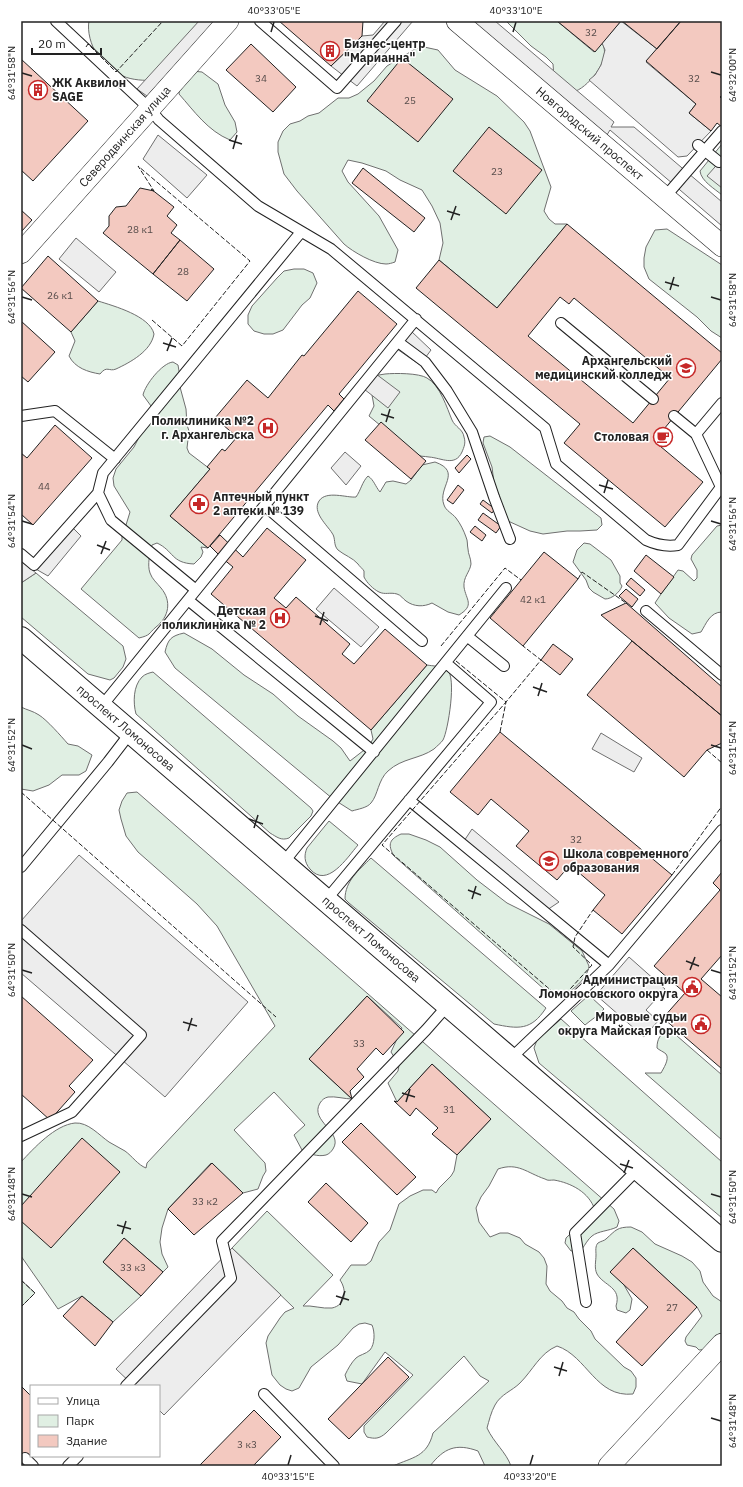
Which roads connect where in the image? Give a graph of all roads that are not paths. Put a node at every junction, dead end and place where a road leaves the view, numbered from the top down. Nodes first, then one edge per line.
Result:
1 (56, 21) edge
2 (228, 21) edge
3 (260, 21) edge
4 (396, 21) edge
5 (457, 21) edge
6 (150, 109) junction
7 (722, 131) edge
8 (701, 148) junction
9 (719, 162) dead end
10 (665, 197) junction
11 (301, 232) junction
12 (722, 246) edge
13 (21, 252) edge
14 (416, 319) junction
15 (561, 324) dead end
16 (398, 342) junction
17 (653, 399) dead end
18 (722, 403) edge
19 (21, 416) edge
20 (674, 416) dead end
21 (696, 434) junction
22 (114, 460) junction
23 (722, 487) edge
24 (98, 493) junction
25 (265, 506) junction
26 (510, 539) dead end
27 (21, 554) edge
28 (506, 588) dead end
29 (196, 590) junction
30 (188, 600) junction
31 (646, 611) dead end
32 (467, 636) junction
33 (21, 638) edge
34 (422, 641) dead end
35 (446, 662) junction
36 (504, 666) dead end
37 (722, 675) edge
38 (101, 707) junction
39 (130, 732) junction
40 (374, 752) junction
41 (409, 800) junction
42 (720, 836) edge
43 (283, 863) junction
44 (21, 867) edge
45 (326, 900) junction
46 (21, 930) edge
47 (609, 965) junction
48 (448, 1005) junction
49 (510, 1059) junction
50 (21, 1136) edge
51 (638, 1169) junction
52 (722, 1241) edge
53 (586, 1302) dead end
54 (722, 1344) edge
55 (127, 1385) edge
56 (264, 1394) dead end
57 (77, 1457) edge
58 (25, 1458) dead end
59 (33, 1466) edge
60 (68, 1466) edge
61 (334, 1466) edge
62 (609, 1466) edge

1 - 6 lane
2 - 6 street, Северодвинская улица
3 - 4 lane
5 - 10 street, Новгородский проспект
6 - 11 lane
6 - 13 street, Северодвинская улица
7 - 8 lane
8 - 9 lane
8 - 10 lane
10 - 12 street, Новгородский проспект
11 - 14 lane
11 - 22 lane
14 - 16 lane
14 - 23 lane
15 - 17 lane
16 - 25 lane
16 - 26 lane
18 - 21 lane
19 - 22 lane
20 - 21 lane
21 - 23 lane
22 - 24 lane
24 - 27 lane
24 - 29 lane
25 - 29 lane
25 - 34 lane
28 - 32 lane
29 - 30 lane
30 - 38 lane
30 - 40 lane
31 - 37 lane
32 - 35 lane
32 - 36 lane
33 - 38 main road, проспект Ломоносова
35 - 40 lane
35 - 41 lane
38 - 39 main road, проспект Ломоносова
39 - 43 main road, проспект Ломоносова
39 - 44 lane
40 - 43 lane
41 - 45 lane
41 - 47 lane
42 - 47 lane
43 - 45 main road, проспект Ломоносова
45 - 48 main road, проспект Ломоносова
46 - 50 lane
47 - 49 lane
48 - 49 main road, проспект Ломоносова
48 - 55 lane
49 - 51 main road, проспект Ломоносова
51 - 52 main road, проспект Ломоносова
51 - 53 lane
54 - 62 street
56 - 61 lane
57 - 60 lane
58 - 59 lane

